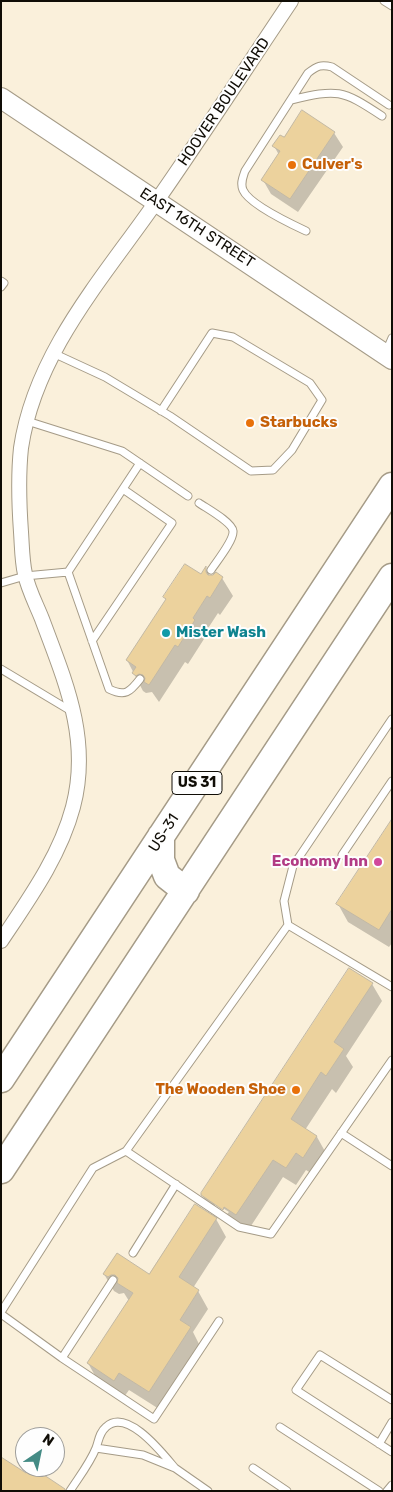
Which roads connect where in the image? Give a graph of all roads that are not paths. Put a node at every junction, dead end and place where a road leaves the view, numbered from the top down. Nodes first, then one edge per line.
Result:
1 (291, 1) edge
2 (384, 1) edge
3 (392, 6) edge
4 (1, 98) edge
5 (291, 100) junction
6 (389, 105) dead end
7 (382, 116) dead end
8 (156, 202) junction
9 (306, 231) dead end
10 (1, 281) edge
11 (1, 287) edge
12 (390, 351) edge
13 (53, 353) junction
14 (161, 411) junction
15 (27, 422) junction
16 (140, 463) junction
17 (392, 486) edge
18 (123, 488) junction
19 (188, 496) dead end
20 (199, 503) dead end
21 (211, 570) dead end
22 (68, 572) junction
23 (25, 576) junction
24 (392, 577) edge
25 (1, 583) edge
26 (92, 641) junction
27 (1, 669) edge
28 (140, 679) dead end
29 (74, 713) junction
30 (392, 719) edge
31 (392, 781) edge
32 (161, 836) junction
33 (342, 855) dead end
34 (186, 891) junction
35 (288, 925) junction
36 (1, 940) edge
37 (392, 987) edge
38 (392, 1060) edge
39 (1, 1079) edge
40 (341, 1132) junction
41 (126, 1151) junction
42 (392, 1166) edge
43 (1, 1170) edge
44 (176, 1184) junction
45 (133, 1253) dead end
46 (113, 1280) dead end
47 (1, 1313) edge
48 (219, 1321) dead end
49 (62, 1358) junction
50 (392, 1400) edge
51 (392, 1422) edge
52 (280, 1427) dead end
53 (379, 1444) junction
54 (96, 1448) junction
55 (392, 1452) edge
56 (175, 1468) junction
57 (253, 1468) dead end
58 (392, 1485) edge
59 (70, 1491) edge
60 (208, 1491) edge
61 (288, 1491) edge
62 (379, 1491) edge
63 (387, 1491) edge

1 - 8 street, HOOVER BOULEVARD
2 - 3 lane
4 - 8 main road, EAST 16TH STREET
5 - 6 lane
5 - 7 lane
5 - 9 lane
8 - 12 main road, EAST 16TH STREET
8 - 13 street, HOOVER BOULEVARD
10 - 11 lane
13 - 14 lane
13 - 15 street, HOOVER BOULEVARD
14 - 14 lane
15 - 16 lane
15 - 23 street, HOOVER BOULEVARD
16 - 18 lane
16 - 19 lane
17 - 32 highway, US-31 / US 31
18 - 22 lane
18 - 26 lane
20 - 21 lane
22 - 23 lane
22 - 26 lane
23 - 25 lane
23 - 29 street, HOOVER BOULEVARD
24 - 34 highway
26 - 28 lane
27 - 29 lane
29 - 36 street, HOOVER BOULEVARD
30 - 35 lane
31 - 33 lane
32 - 34 highway
32 - 39 highway, US-31 / US 31
34 - 43 highway
35 - 37 lane
35 - 41 lane
38 - 40 lane
40 - 42 lane
40 - 44 lane
41 - 44 lane
41 - 47 lane
44 - 45 lane
46 - 49 lane
47 - 49 lane
48 - 49 lane
50 - 53 lane
51 - 53 lane
52 - 62 lane
53 - 55 lane
54 - 56 lane
54 - 56 lane
54 - 59 lane
56 - 60 lane
57 - 61 lane
58 - 63 lane

